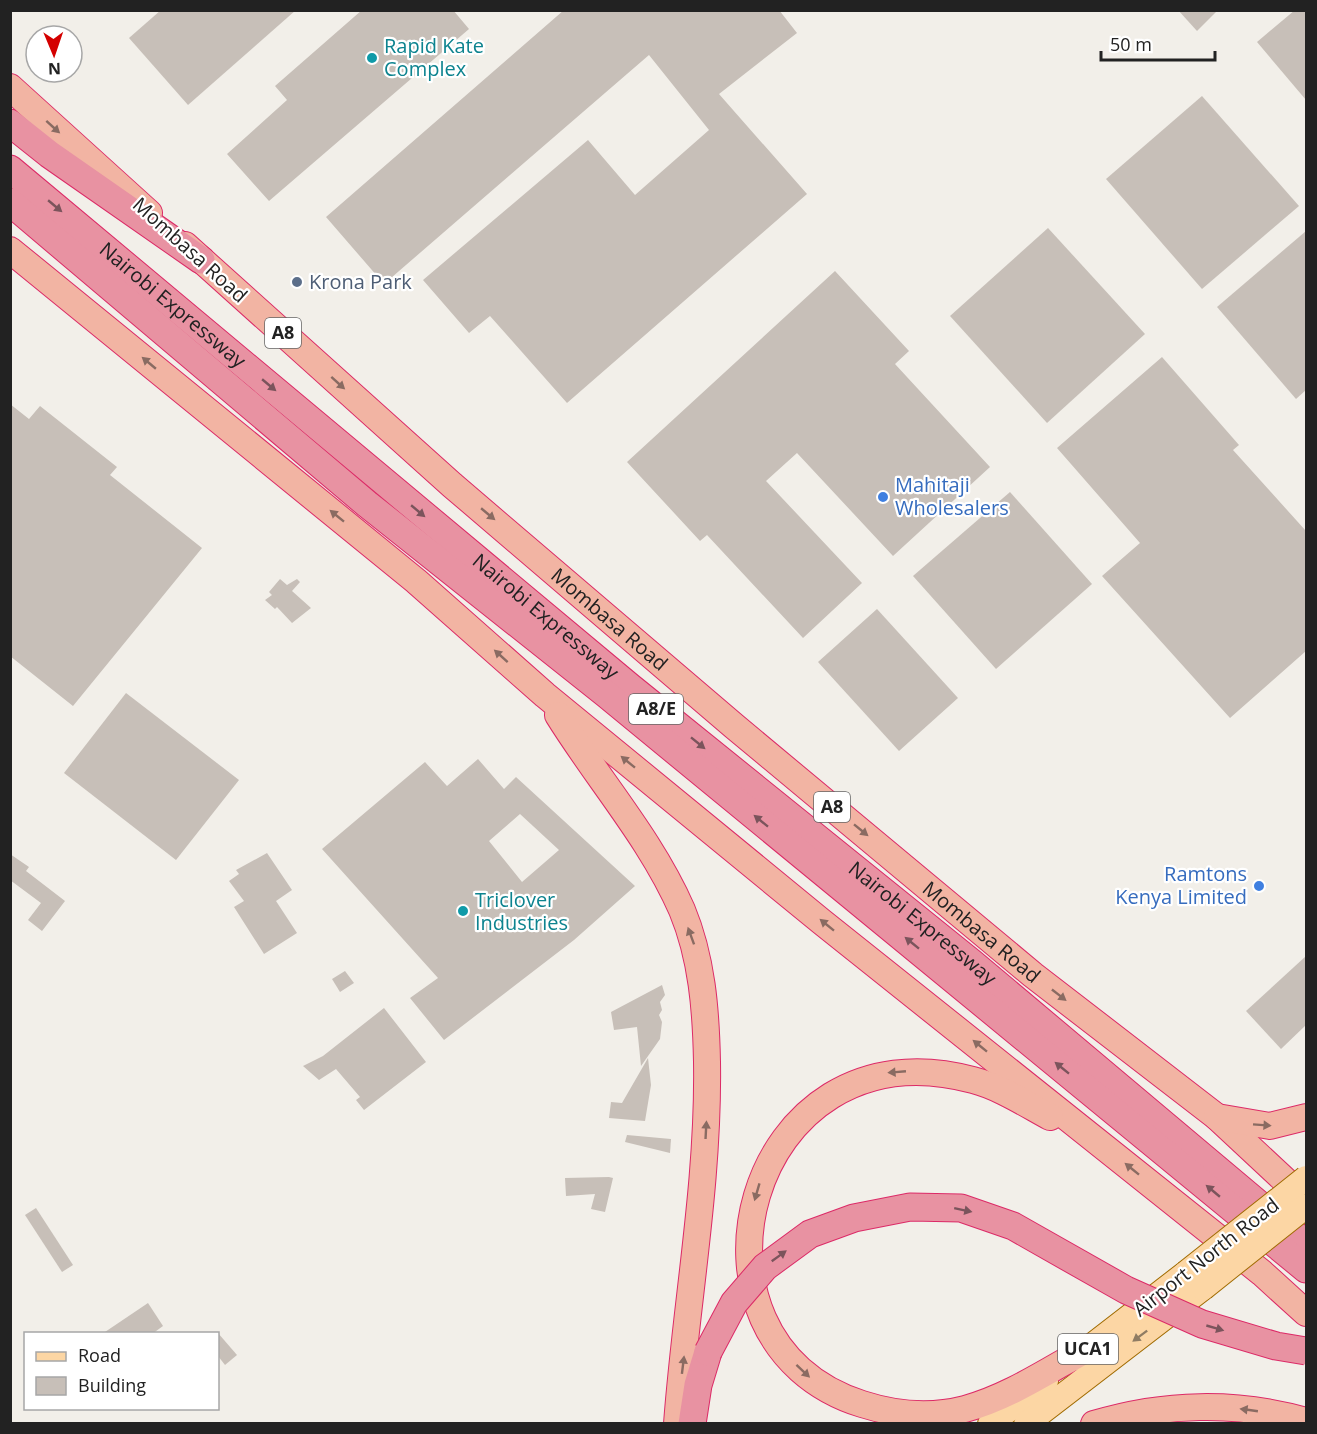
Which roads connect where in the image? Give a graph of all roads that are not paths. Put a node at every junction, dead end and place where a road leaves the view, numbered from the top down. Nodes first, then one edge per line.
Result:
1 (10, 87) edge
2 (10, 123) edge
3 (10, 169) edge
4 (10, 202) edge
5 (10, 249) edge
6 (201, 260) junction
7 (545, 695) junction
8 (1217, 1117) junction
9 (1306, 1117) edge
10 (1106, 1148) junction
11 (1306, 1178) edge
12 (1306, 1200) edge
13 (1306, 1206) edge
14 (1306, 1244) edge
15 (1306, 1269) edge
16 (1194, 1281) junction
17 (1306, 1313) edge
18 (1090, 1347) junction
19 (1306, 1351) edge
20 (1306, 1422) edge
21 (677, 1424) edge
22 (692, 1424) edge
23 (990, 1424) edge
24 (1026, 1424) edge
25 (1094, 1424) edge

1 -> 6 highway, Mombasa Road / A8
2 - 6 highway
3 -> 14 highway, Nairobi Expressway / A8/E
15 -> 4 highway, Nairobi Expressway / A8/E
7 -> 5 highway
6 -> 8 highway, Mombasa Road / A8
10 -> 7 highway
21 -> 7 highway
8 -> 9 highway
8 - 12 highway, Mombasa Road / A8
17 -> 10 highway
10 -> 18 highway
11 - 16 main road, Airport North Road / UCA1, bridge
13 - 16 main road, Airport North Road / UCA1, bridge
16 - 18 main road, Airport North Road / UCA1
16 -> 24 main road, Airport North Road / UCA1
18 - 23 main road, Airport North Road / UCA1
22 -> 19 highway, bridge
20 -> 25 highway

